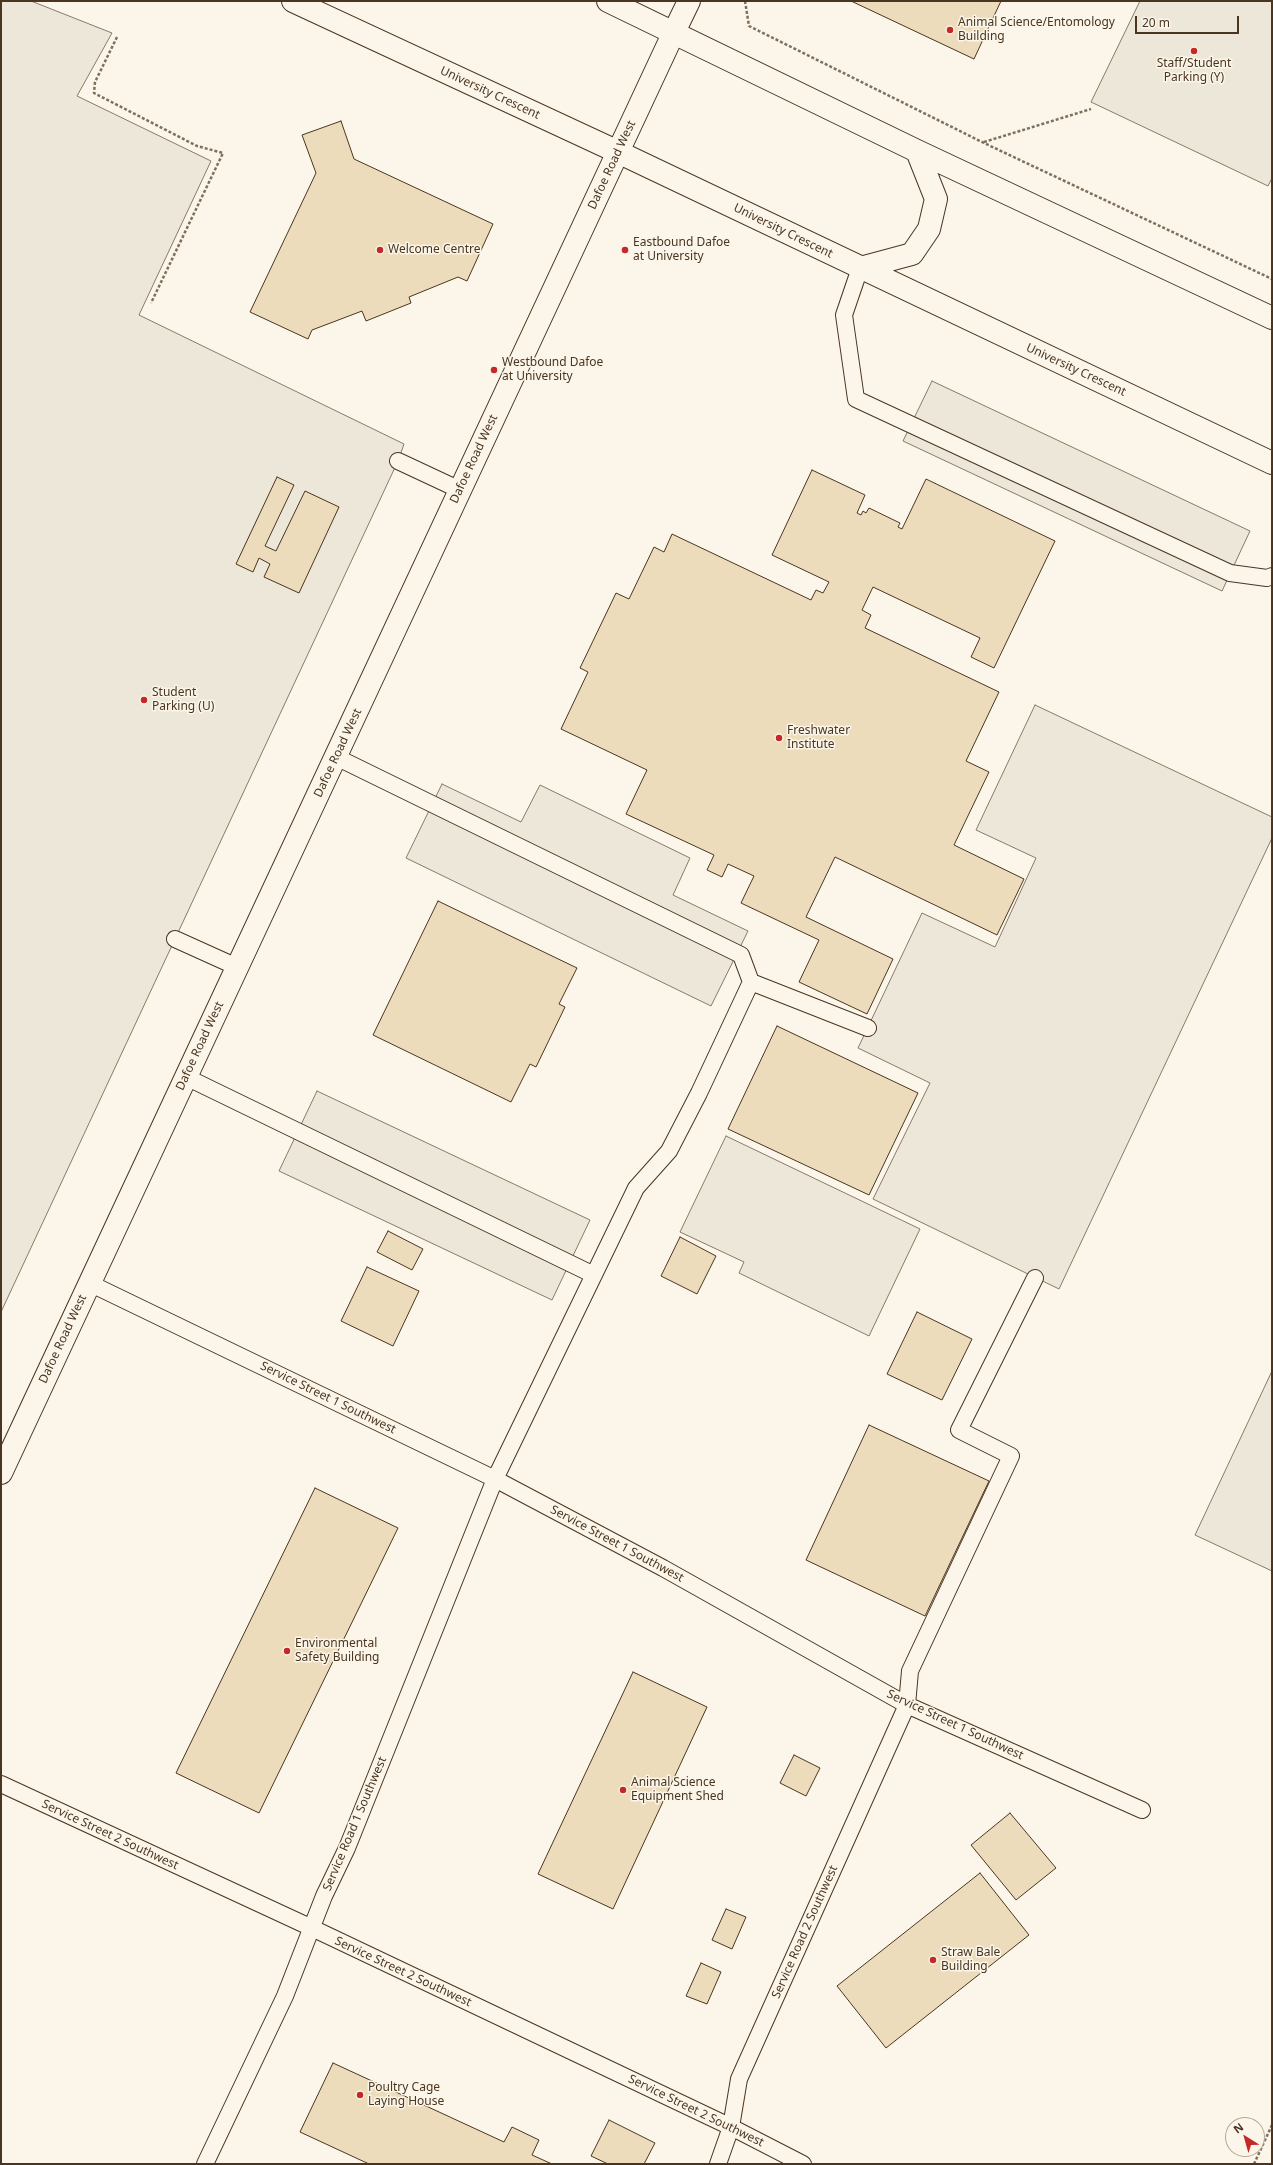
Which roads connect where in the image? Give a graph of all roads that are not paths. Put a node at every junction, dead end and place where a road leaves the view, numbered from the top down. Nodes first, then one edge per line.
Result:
1 (293, 1) edge
2 (608, 1) edge
3 (689, 1) edge
4 (674, 32) junction
5 (916, 151) junction
6 (618, 152) junction
7 (860, 268) junction
8 (1272, 318) edge
9 (398, 461) dead end
10 (1272, 463) edge
11 (460, 490) junction
12 (1272, 576) edge
13 (336, 757) junction
14 (175, 939) dead end
15 (237, 967) junction
16 (751, 982) junction
17 (868, 1028) dead end
18 (186, 1077) junction
19 (594, 1275) junction
20 (1035, 1278) dead end
21 (89, 1282) junction
22 (1, 1473) edge
23 (495, 1479) junction
24 (907, 1704) junction
25 (1, 1784) edge
26 (1142, 1810) dead end
27 (312, 1928) junction
28 (731, 2127) junction
29 (205, 2164) edge
30 (718, 2164) edge
31 (803, 2164) edge

1 - 6 street, University Crescent
2 - 4 street
3 - 4 street, Dafoe Road West
4 - 5 street
4 - 6 street, Dafoe Road West
5 - 7 street
5 - 8 street
6 - 7 street, University Crescent
6 - 11 street, Dafoe Road West
7 - 10 street, University Crescent
7 - 12 lane
9 - 11 lane
11 - 13 street, Dafoe Road West
13 - 15 street, Dafoe Road West
13 - 16 lane
14 - 15 lane
15 - 18 street, Dafoe Road West
16 - 17 lane
16 - 19 lane, Service Road 1 Southwest
18 - 19 lane
18 - 21 street, Dafoe Road West
19 - 23 lane, Service Road 1 Southwest
20 - 24 lane, Service Road 2 Southwest
21 - 22 street, Dafoe Road West
21 - 23 lane, Service Street 1 Southwest
23 - 24 lane, Service Street 1 Southwest
23 - 27 lane, Service Road 1 Southwest
24 - 26 lane, Service Street 1 Southwest
24 - 28 lane, Service Road 2 Southwest
25 - 27 lane, Service Street 2 Southwest
27 - 28 lane, Service Street 2 Southwest
27 - 29 lane, Service Road 1 Southwest
28 - 30 lane, Service Road 2 Southwest
28 - 31 lane, Service Street 2 Southwest

